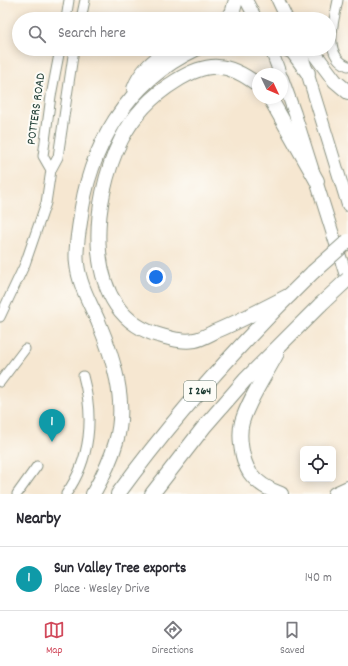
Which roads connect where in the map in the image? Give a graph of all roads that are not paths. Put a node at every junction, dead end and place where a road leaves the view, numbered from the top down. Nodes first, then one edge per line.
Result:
1 (69, 0) edge
2 (85, 0) edge
3 (236, 0) edge
4 (246, 0) edge
5 (278, 0) edge
6 (338, 0) edge
7 (67, 12) edge
8 (82, 12) edge
9 (233, 12) edge
10 (252, 12) edge
11 (284, 12) edge
12 (336, 12) edge
13 (59, 56) edge
14 (73, 56) edge
15 (160, 56) edge
16 (184, 56) edge
17 (274, 56) edge
18 (296, 56) edge
19 (302, 56) edge
20 (316, 56) edge
21 (336, 56) edge
22 (348, 66) edge
23 (278, 68) edge
24 (308, 73) junction
25 (252, 80) edge
26 (348, 92) edge
27 (288, 96) edge
28 (131, 98) junction
29 (273, 104) edge
30 (51, 170) junction
31 (317, 182) junction
32 (348, 204) edge
33 (348, 240) edge
34 (348, 280) edge
35 (290, 295) junction
36 (0, 317) edge
37 (284, 340) junction
38 (25, 349) dead end
39 (83, 376) dead end
40 (0, 382) edge
41 (37, 466) dead end
42 (348, 488) edge
43 (17, 494) edge
44 (66, 494) edge
45 (93, 494) edge
46 (118, 494) edge
47 (152, 494) edge
48 (281, 494) edge
49 (335, 494) edge

1 - 7 street
2 - 8 street
3 - 9 highway
4 - 10 main road
5 - 11 main road
6 - 12 street
13 - 30 street, POTTERS ROAD
14 - 30 street
15 - 28 highway
16 - 28 highway
17 - 23 main road
18 - 24 highway
19 - 24 main road
20 - 26 highway
21 - 22 street
24 - 32 main road
25 - 35 highway
27 - 31 main road
28 - 45 highway
29 - 31 highway
30 - 36 street
31 - 34 main road
33 - 35 highway, I 264, bridge
34 - 37 highway, I 264, bridge
35 - 46 highway, I 264
37 - 47 highway, I 264
37 - 48 highway
38 - 40 street
39 - 44 street
41 - 43 street
42 - 49 highway

